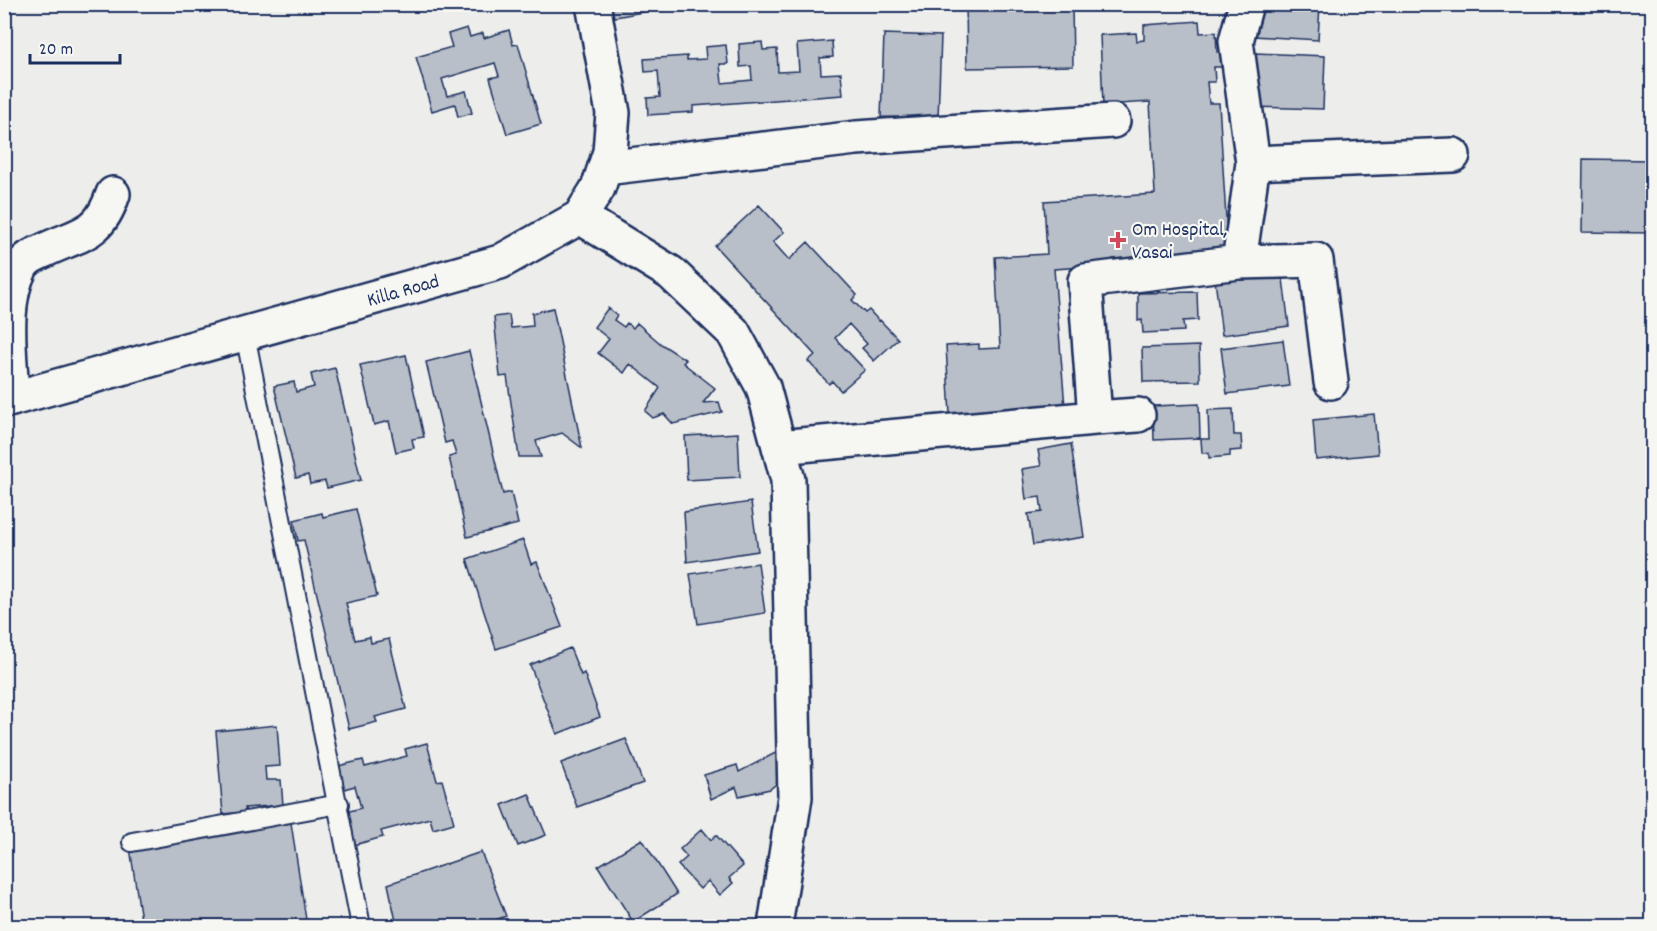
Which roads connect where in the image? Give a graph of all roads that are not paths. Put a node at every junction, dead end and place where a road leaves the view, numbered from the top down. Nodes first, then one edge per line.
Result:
1 (592, 4) edge
2 (1246, 4) edge
3 (1113, 121) dead end
4 (1453, 155) dead end
5 (1253, 163) junction
6 (605, 168) junction
7 (113, 194) dead end
8 (580, 217) junction
9 (1239, 262) junction
10 (245, 334) junction
11 (1332, 382) dead end
12 (8, 400) edge
13 (1138, 415) dead end
14 (1095, 418) junction
15 (778, 447) junction
16 (339, 804) junction
17 (132, 842) dead end
18 (361, 927) edge
19 (775, 927) edge

1 - 6 street, Killa Road
2 - 5 street
3 - 6 street
4 - 5 street
5 - 9 street
6 - 8 street, Killa Road
7 - 12 street
8 - 10 street, Killa Road
8 - 15 street
9 - 11 street
9 - 14 street
10 - 12 street, Killa Road
10 - 16 lane
13 - 14 street
14 - 15 street
15 - 19 street
16 - 17 lane
16 - 18 lane

